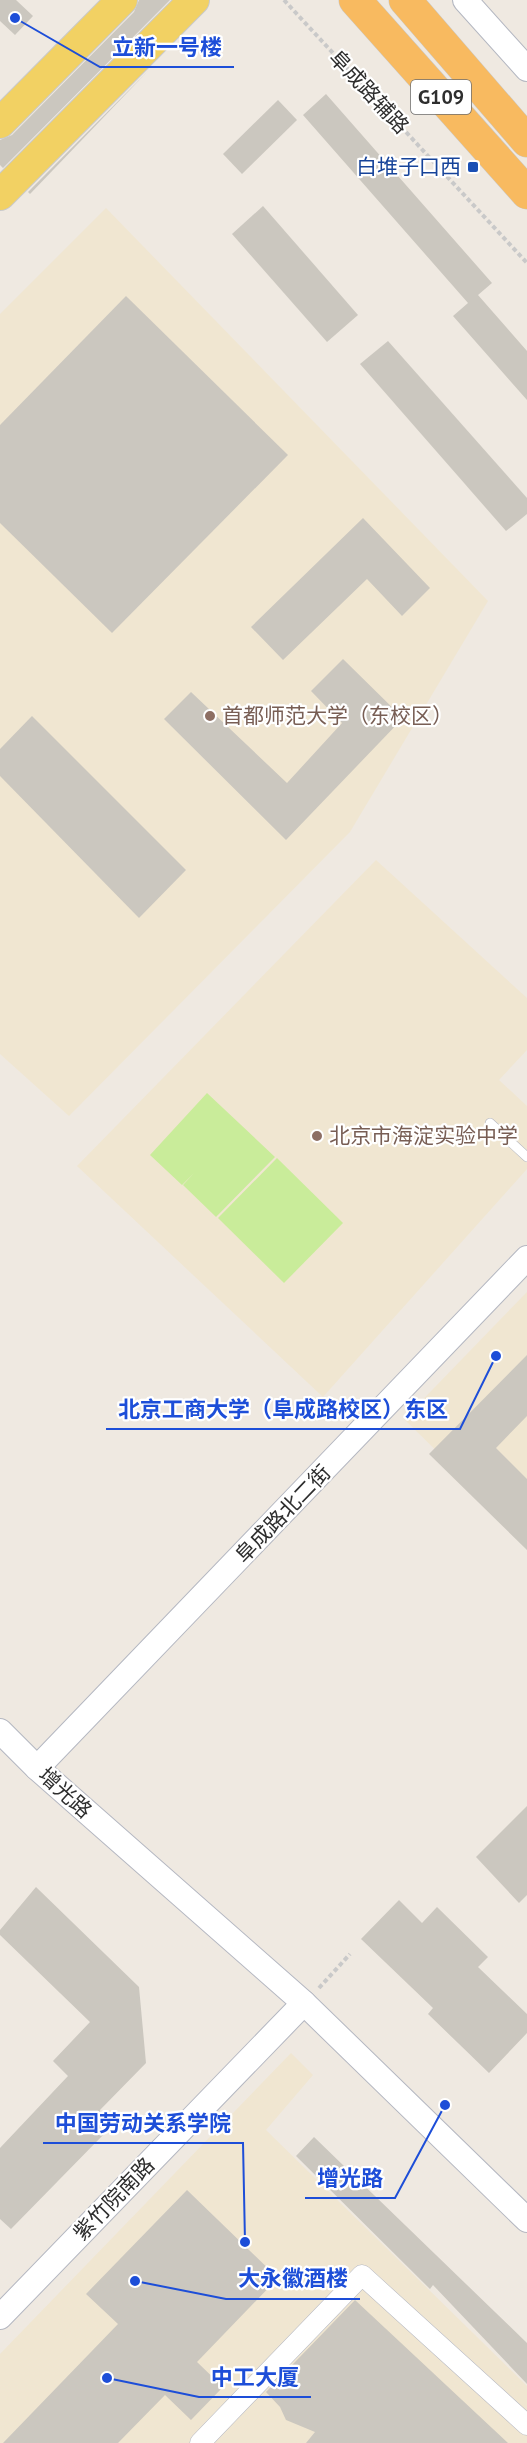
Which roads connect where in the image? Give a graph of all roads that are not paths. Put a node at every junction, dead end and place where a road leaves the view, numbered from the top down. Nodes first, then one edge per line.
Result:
1 (122, 0) edge
2 (194, 0) edge
3 (355, 0) edge
4 (405, 0) edge
5 (465, 0) edge
6 (527, 69) edge
7 (0, 123) edge
8 (527, 141) edge
9 (527, 193) edge
10 (0, 195) edge
11 (490, 1123) dead end
12 (527, 1157) edge
13 (527, 1258) edge
14 (0, 1731) edge
15 (38, 1768) junction
16 (304, 2003) junction
17 (527, 2220) edge
18 (0, 2317) edge
19 (527, 2425) edge
20 (200, 2443) edge

1 - 7 main road
2 - 10 main road
3 - 9 highway, G109
4 - 8 highway, G109
5 - 6 street
11 - 12 lane
13 - 15 street, 阜成路北二街
14 - 15 street, 增光路
15 - 16 street, 增光路
16 - 17 street, 增光路
16 - 18 street, 紫竹院南路
19 - 20 street

